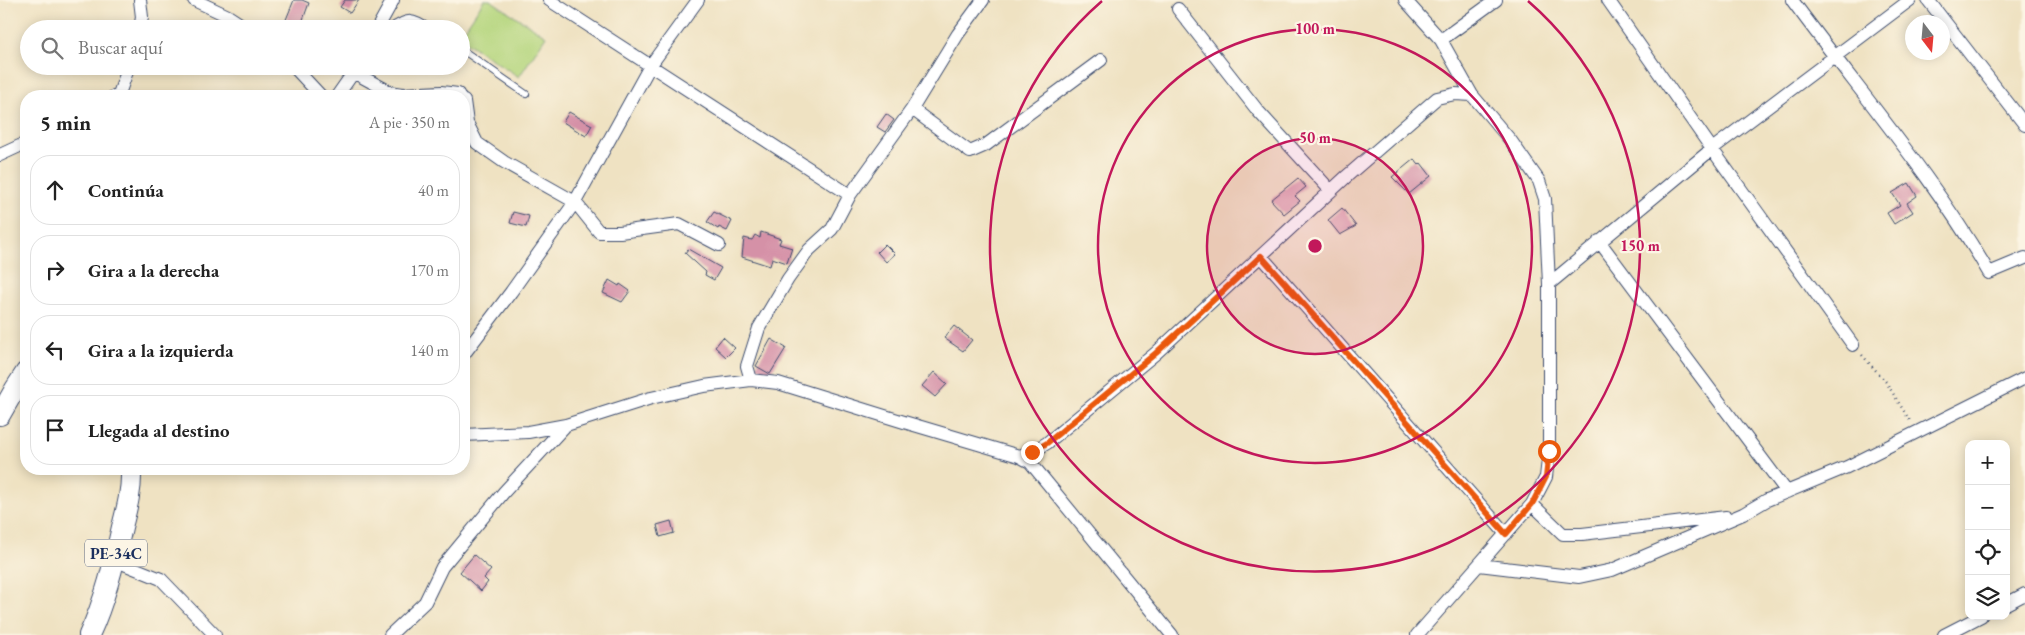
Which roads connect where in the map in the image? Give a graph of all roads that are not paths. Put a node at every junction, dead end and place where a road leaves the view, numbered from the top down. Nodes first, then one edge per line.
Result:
1 (140, 0) edge
2 (194, 0) edge
3 (394, 0) edge
4 (549, 0) edge
5 (698, 0) edge
6 (983, 0) edge
7 (1405, 0) edge
8 (1496, 0) edge
9 (1608, 0) edge
10 (1792, 0) edge
11 (1910, 0) edge
12 (1928, 0) edge
13 (1178, 9) dead end
14 (142, 20) edge
15 (234, 20) edge
16 (382, 20) edge
17 (401, 20) edge
18 (416, 20) edge
19 (1442, 40) junction
20 (470, 55) edge
21 (1834, 58) junction
22 (1101, 60) dead end
23 (650, 66) junction
24 (126, 75) edge
25 (302, 75) edge
26 (352, 75) edge
27 (365, 75) edge
28 (120, 90) edge
29 (316, 90) edge
30 (341, 90) edge
31 (387, 90) edge
32 (526, 94) dead end
33 (1472, 95) junction
34 (912, 108) junction
35 (2025, 125) edge
36 (470, 129) edge
37 (20, 146) edge
38 (1712, 149) junction
39 (0, 155) edge
40 (1331, 191) junction
41 (850, 195) junction
42 (575, 202) junction
43 (1599, 241) junction
44 (718, 245) dead end
45 (1261, 256) junction
46 (2025, 258) edge
47 (1549, 284) junction
48 (1853, 345) road end
49 (470, 346) edge
50 (2025, 378) edge
51 (751, 380) junction
52 (20, 381) edge
53 (0, 416) edge
54 (566, 425) junction
55 (470, 435) edge
56 (1019, 456) junction
57 (131, 475) edge
58 (1788, 492) junction
59 (1532, 504) junction
60 (1743, 514) junction
61 (1506, 534) junction
62 (114, 560) junction
63 (1479, 565) junction
64 (2025, 594) edge
65 (2010, 602) edge
66 (1973, 620) edge
67 (89, 635) edge
68 (215, 635) edge
69 (390, 635) edge
70 (1172, 635) edge
71 (1417, 635) edge
72 (1944, 635) edge

1 - 14 street
2 - 15 street
3 - 16 street
4 - 23 street
5 - 23 street
6 - 34 street
7 - 19 street
8 - 19 street
9 - 38 street
10 - 21 street
11 - 21 street
12 - 35 street
13 - 40 street
17 - 18 lane
19 - 33 street
20 - 32 lane
21 - 38 street
21 - 46 street
22 - 34 street
23 - 41 street
23 - 42 street
24 - 28 street
25 - 29 street
26 - 30 street
27 - 31 street
33 - 40 street
33 - 47 street
34 - 41 street
36 - 42 street
37 - 39 street
38 - 43 street
38 - 48 street
40 - 45 street
41 - 51 street
42 - 44 street
42 - 49 street
43 - 47 street
43 - 58 street
45 - 56 street
45 - 61 street
47 - 59 street
50 - 58 street
51 - 54 street
51 - 56 street
52 - 53 main road
54 - 55 street
54 - 69 street
56 - 70 street
57 - 62 main road, PE-34C
58 - 60 street
59 - 60 street
59 - 61 street
60 - 63 street
61 - 63 street
62 - 67 main road, PE-34C
62 - 68 street
63 - 71 street
64 - 65 street
66 - 72 street

